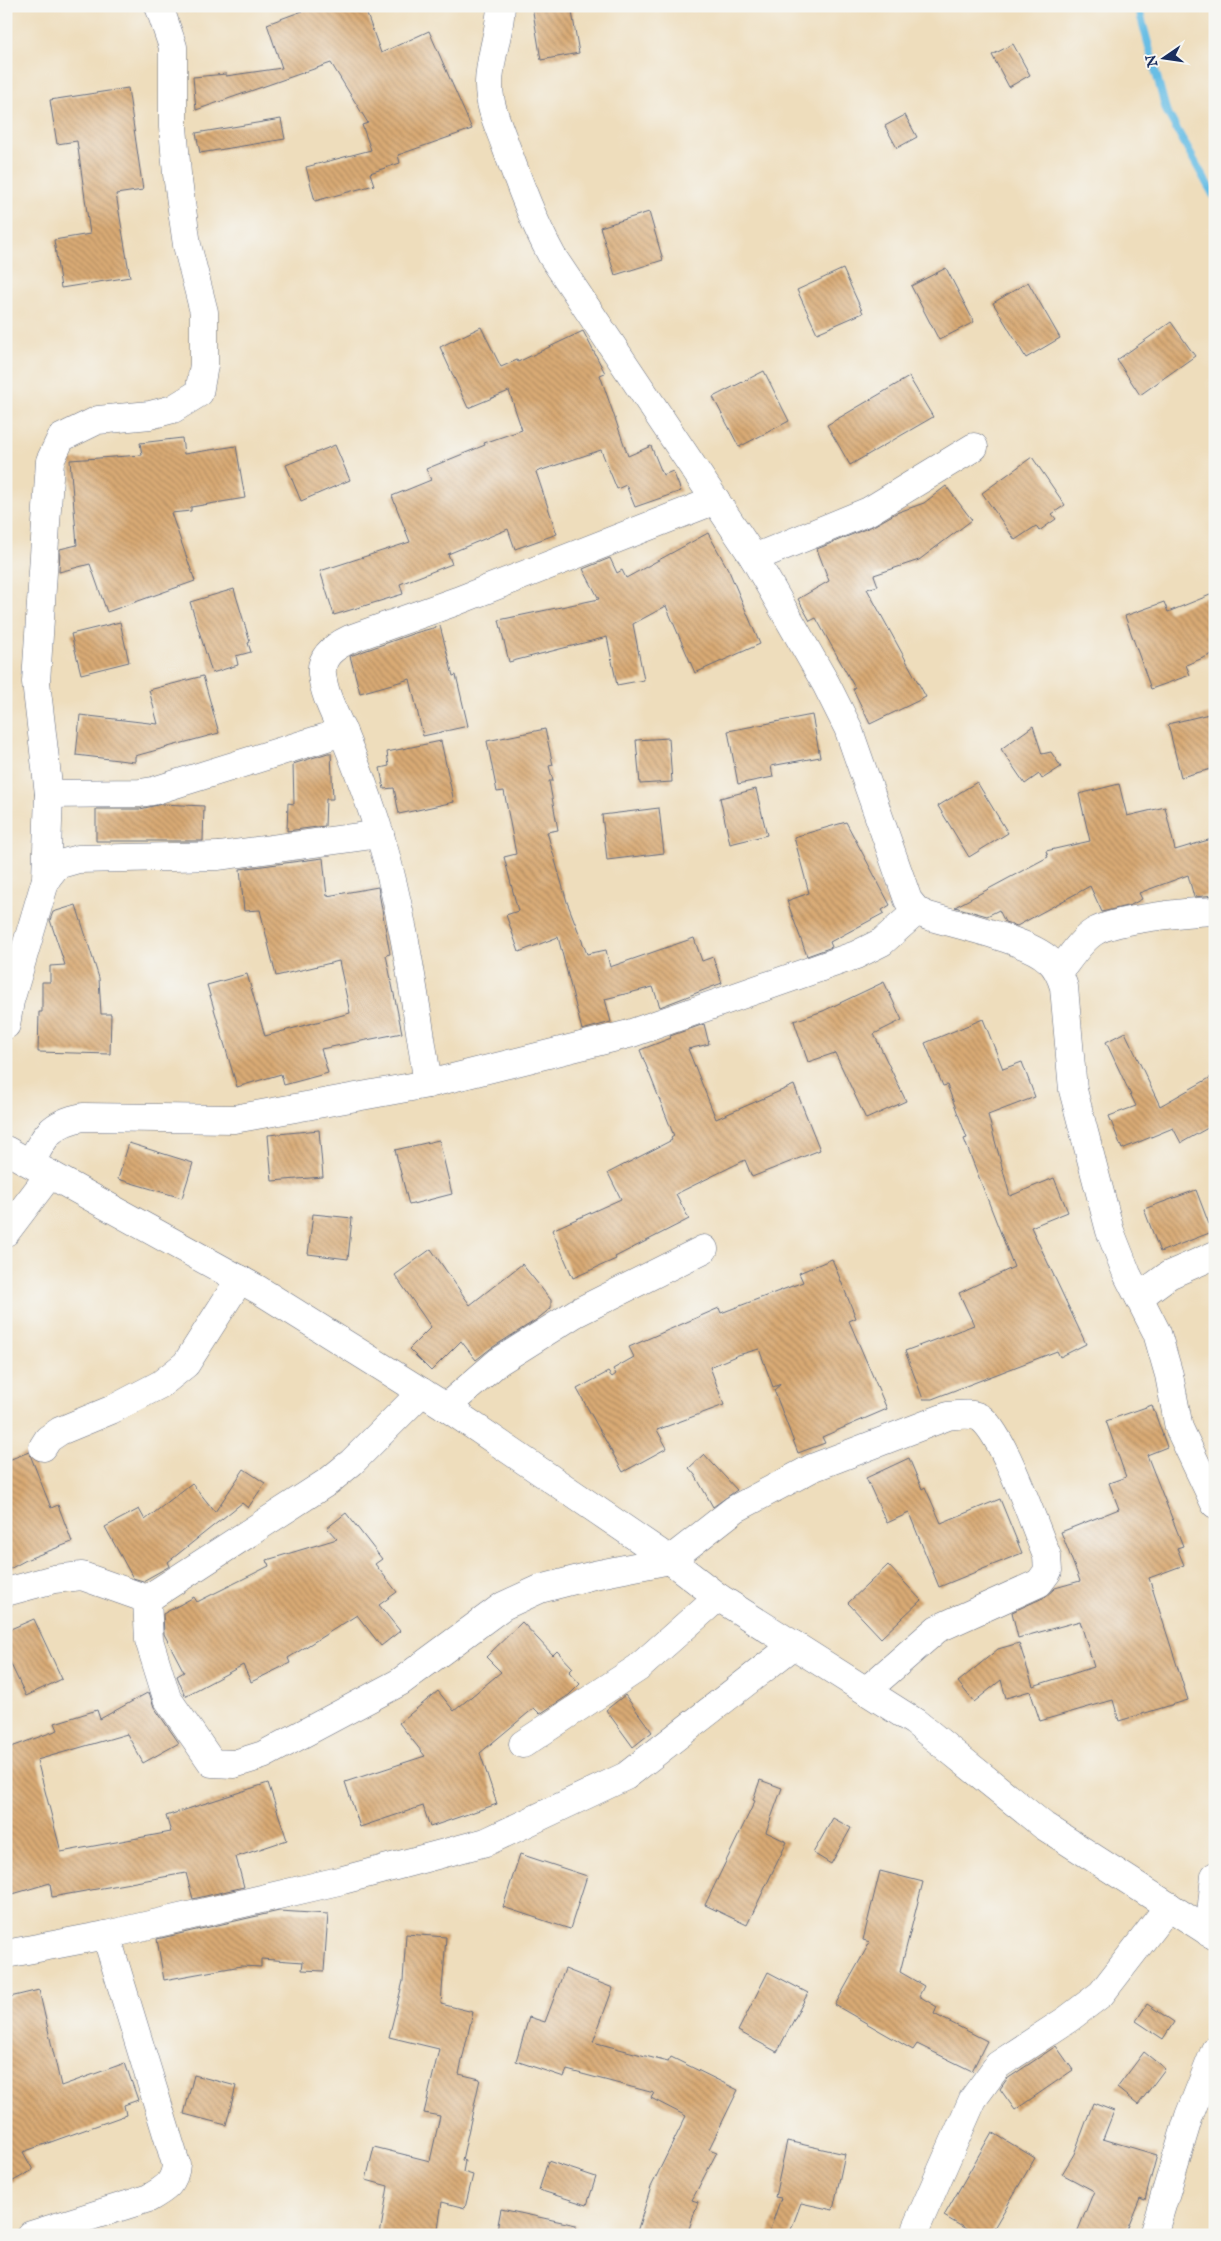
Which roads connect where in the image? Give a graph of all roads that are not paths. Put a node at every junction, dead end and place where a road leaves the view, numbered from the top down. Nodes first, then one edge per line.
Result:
1 (160, 6) edge
2 (500, 6) edge
3 (974, 447) dead end
4 (716, 500) junction
5 (754, 558) junction
6 (343, 732) junction
7 (49, 794) junction
8 (380, 834) junction
9 (46, 879) junction
10 (917, 911) junction
11 (1215, 911) edge
12 (1059, 972) junction
13 (6, 1025) edge
14 (428, 1084) junction
15 (6, 1150) edge
16 (40, 1168) junction
17 (6, 1232) edge
18 (704, 1249) dead end
19 (1215, 1256) edge
20 (240, 1279) junction
21 (1139, 1297) junction
22 (422, 1392) junction
23 (446, 1407) junction
24 (43, 1447) dead end
25 (1215, 1504) edge
26 (670, 1560) junction
27 (6, 1592) edge
28 (718, 1596) junction
29 (147, 1599) junction
30 (794, 1645) junction
31 (866, 1690) junction
32 (523, 1744) dead end
33 (1215, 1876) edge
34 (1169, 1906) junction
35 (1212, 1934) edge
36 (106, 1935) junction
37 (6, 1954) edge
38 (1215, 2050) edge
39 (916, 2228) dead end
40 (31, 2235) edge
41 (1153, 2235) edge

1 - 7 street
2 - 4 street
3 - 5 street
4 - 5 street
4 - 6 street
5 - 10 street
6 - 7 street
6 - 8 street
7 - 9 street
8 - 9 street
8 - 14 street
9 - 13 street
10 - 12 street
10 - 14 street
11 - 12 street
12 - 21 street
14 - 16 street
15 - 16 street
16 - 17 street
16 - 20 street
18 - 23 street
19 - 21 street
20 - 22 street
20 - 24 street
21 - 25 street
22 - 23 street
22 - 29 street
23 - 26 street
26 - 28 street
26 - 29 street
26 - 31 street
27 - 29 street
28 - 30 street
28 - 32 street
30 - 31 street
30 - 36 street
31 - 34 street
33 - 35 street
34 - 35 street
34 - 39 street
36 - 37 street
36 - 40 street
38 - 41 street

